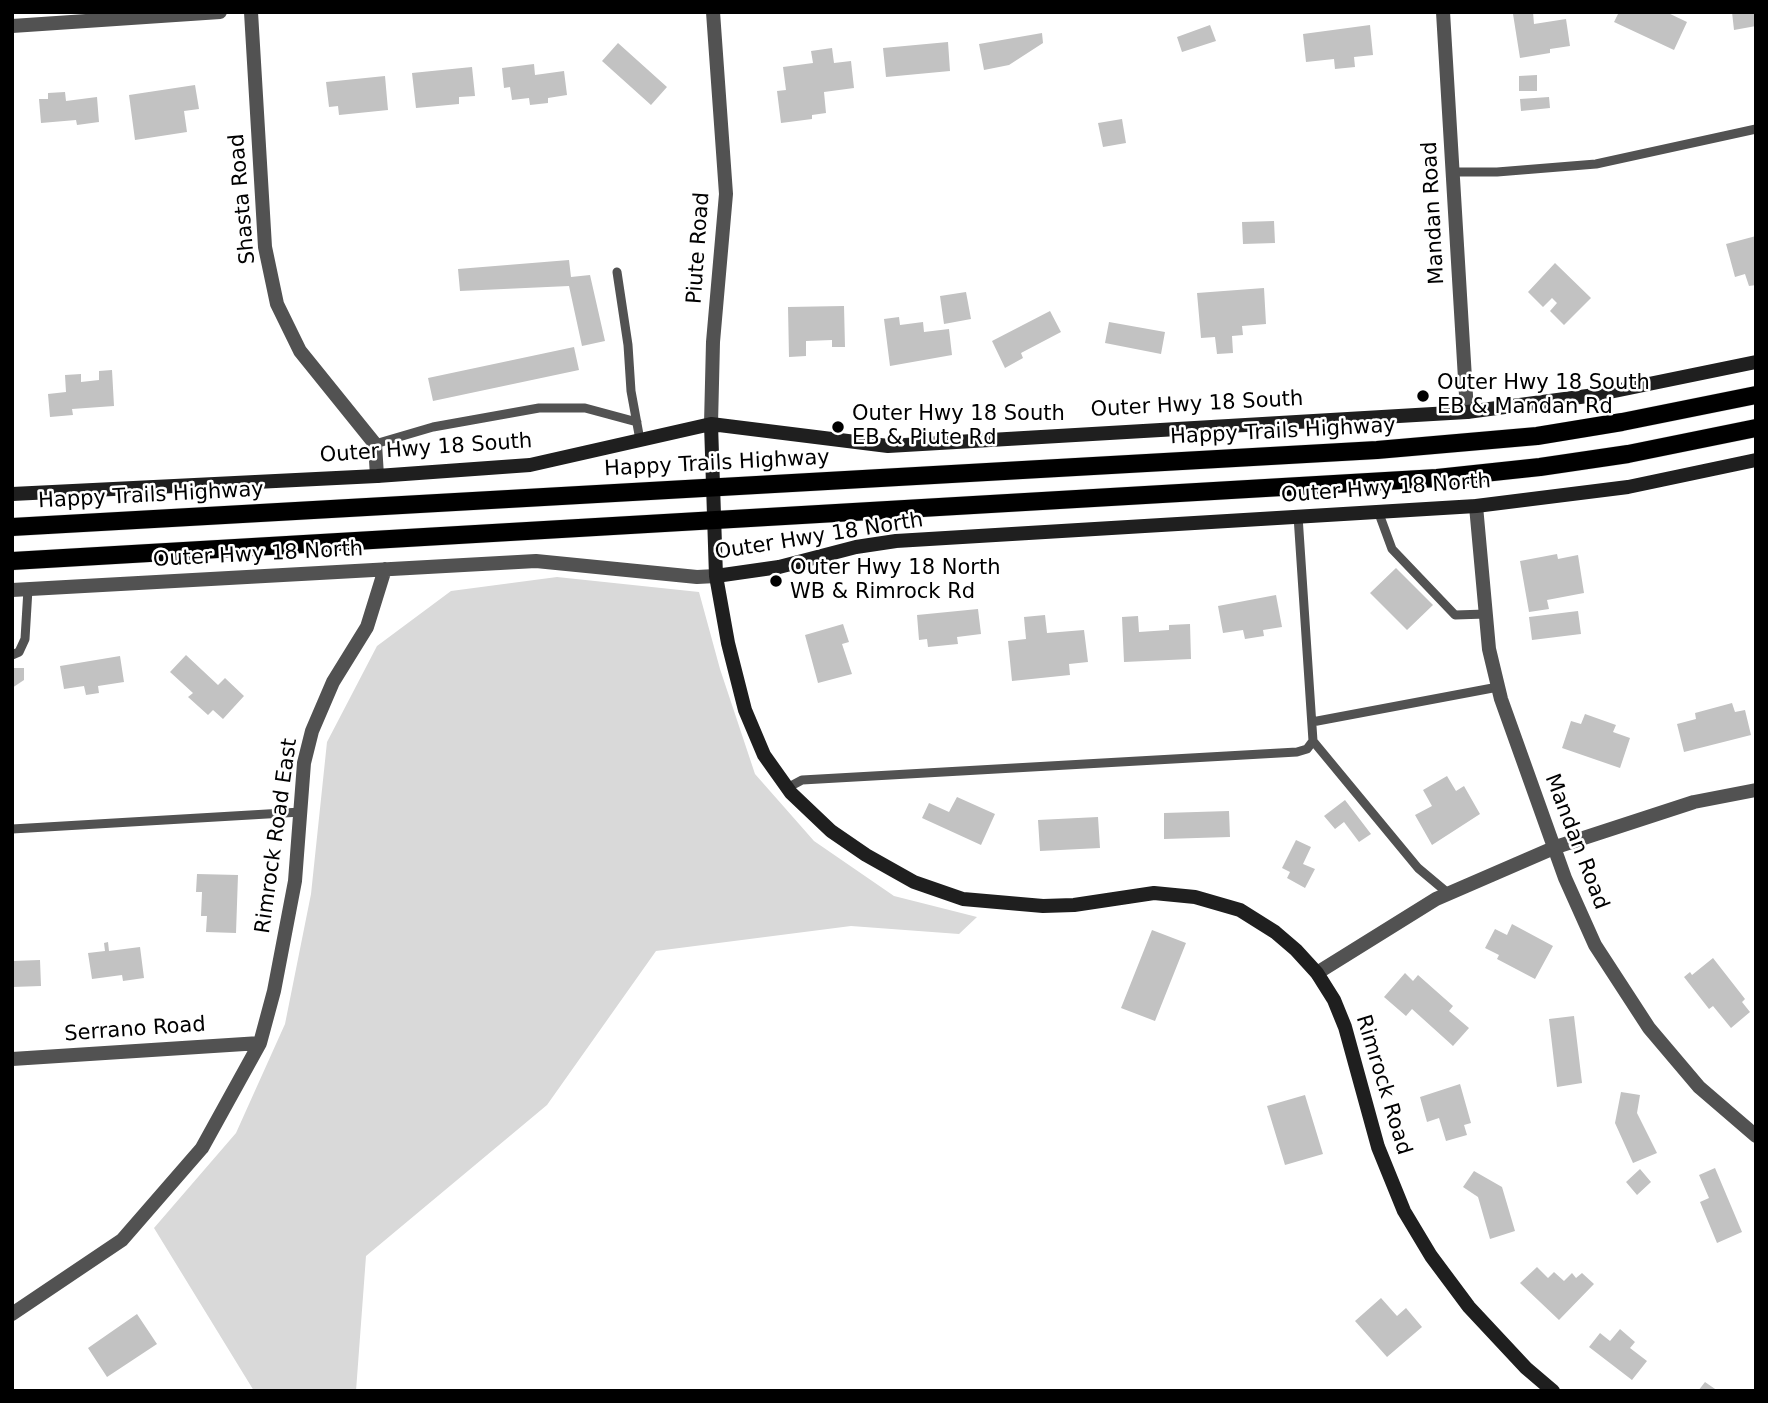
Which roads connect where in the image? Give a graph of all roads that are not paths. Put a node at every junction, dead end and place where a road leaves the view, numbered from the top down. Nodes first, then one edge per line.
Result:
1 (220, 12) edge
2 (251, 12) edge
3 (713, 12) edge
4 (1443, 12) edge
5 (12, 26) edge
6 (1756, 129) edge
7 (1453, 172) junction
8 (617, 272) dead end
9 (1756, 362) edge
10 (1756, 395) edge
11 (1467, 412) junction
12 (637, 422) junction
13 (711, 424) junction
14 (1756, 428) edge
15 (640, 440) junction
16 (375, 444) junction
17 (1756, 460) edge
18 (377, 475) junction
19 (713, 488) junction
20 (12, 494) edge
21 (1476, 506) junction
22 (1378, 511) junction
23 (1298, 516) junction
24 (714, 521) junction
25 (12, 527) edge
26 (12, 561) edge
27 (385, 569) junction
28 (716, 576) junction
29 (28, 589) junction
30 (12, 590) edge
31 (1486, 614) junction
32 (12, 655) edge
33 (1498, 687) junction
34 (1312, 722) junction
35 (1313, 741) junction
36 (787, 788) junction
37 (1756, 790) edge
38 (301, 812) junction
39 (12, 829) edge
40 (1556, 847) junction
41 (1449, 894) junction
42 (1317, 973) junction
43 (260, 1043) junction
44 (12, 1059) edge
45 (1756, 1136) edge
46 (12, 1314) edge
47 (1553, 1391) edge

1 - 5 street
2 - 16 street, Shasta Road
3 - 13 street, Piute Road
4 - 7 street, Mandan Road
6 - 7 lane
7 - 11 street, Mandan Road
8 - 12 lane
9 - 11 street, Outer Hwy 18 South
10 - 19 main road, Happy Trails Highway
11 - 13 street, Outer Hwy 18 South
12 - 15 lane
12 - 16 lane
13 - 15 street, Outer Hwy 18 South
13 - 19 street, Piute Road
14 - 24 main road
15 - 18 street, Outer Hwy 18 South
16 - 18 street
17 - 21 street, Outer Hwy 18 North
18 - 20 street, Outer Hwy 18 South
19 - 24 street, Rimrock Road
19 - 25 main road, Happy Trails Highway
21 - 22 street, Outer Hwy 18 North
21 - 31 street, Mandan Road
22 - 23 street, Outer Hwy 18 North
22 - 31 lane
23 - 28 street, Outer Hwy 18 North
23 - 34 lane
24 - 26 main road
24 - 28 street, Rimrock Road
27 - 28 street, Outer Hwy 18 North
27 - 29 street, Outer Hwy 18 North
27 - 38 street, Rimrock Road East
28 - 36 street, Rimrock Road
29 - 30 street, Outer Hwy 18 North
29 - 32 lane
31 - 33 street, Mandan Road
33 - 34 lane
33 - 40 street, Mandan Road
34 - 35 lane
35 - 36 lane
35 - 41 lane
36 - 42 street, Rimrock Road
37 - 40 street
38 - 39 lane
38 - 43 street, Rimrock Road East
40 - 41 street
40 - 45 street, Mandan Road
41 - 42 street
42 - 47 street, Rimrock Road
43 - 44 street, Serrano Road
43 - 46 street, Rimrock Road East

